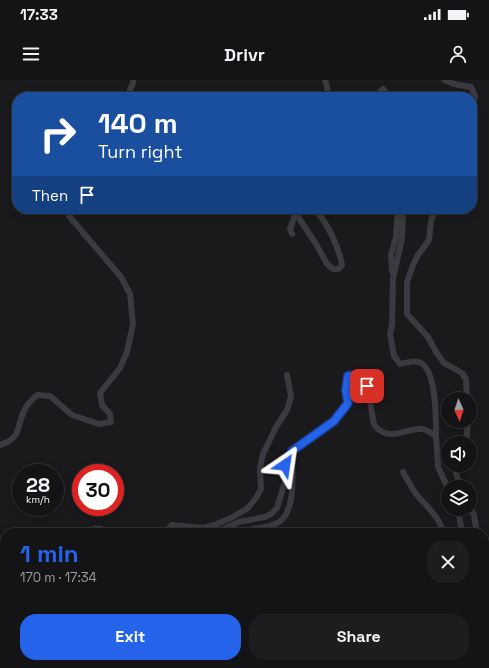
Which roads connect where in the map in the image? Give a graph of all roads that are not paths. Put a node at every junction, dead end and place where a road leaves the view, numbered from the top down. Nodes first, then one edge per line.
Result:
1 (133, 80) edge
2 (325, 80) edge
3 (444, 80) edge
4 (129, 92) edge
5 (328, 92) edge
6 (473, 92) edge
7 (69, 214) edge
8 (294, 214) edge
9 (295, 214) edge
10 (318, 214) edge
11 (398, 214) edge
12 (403, 214) edge
13 (433, 214) edge
14 (292, 234) dead end
15 (393, 278) junction
16 (287, 375) dead end
17 (467, 392) edge
18 (436, 436) junction
19 (0, 444) edge
20 (292, 451) junction
21 (403, 472) dead end
22 (444, 480) edge
23 (459, 516) edge
24 (474, 516) edge
25 (172, 525) junction
26 (169, 528) edge
27 (179, 528) edge
28 (226, 528) edge
29 (257, 528) edge
30 (442, 528) edge
31 (461, 528) edge
32 (476, 528) edge

1 - 4 street
2 - 5 street
3 - 6 street
7 - 19 street
8 - 14 street
9 - 10 street
11 - 15 street
12 - 15 street
13 - 17 street
15 - 18 street
16 - 25 street
18 - 20 street
18 - 22 street
20 - 28 street
20 - 29 street
21 - 30 street
23 - 31 street
24 - 32 street
25 - 26 street
25 - 27 street

